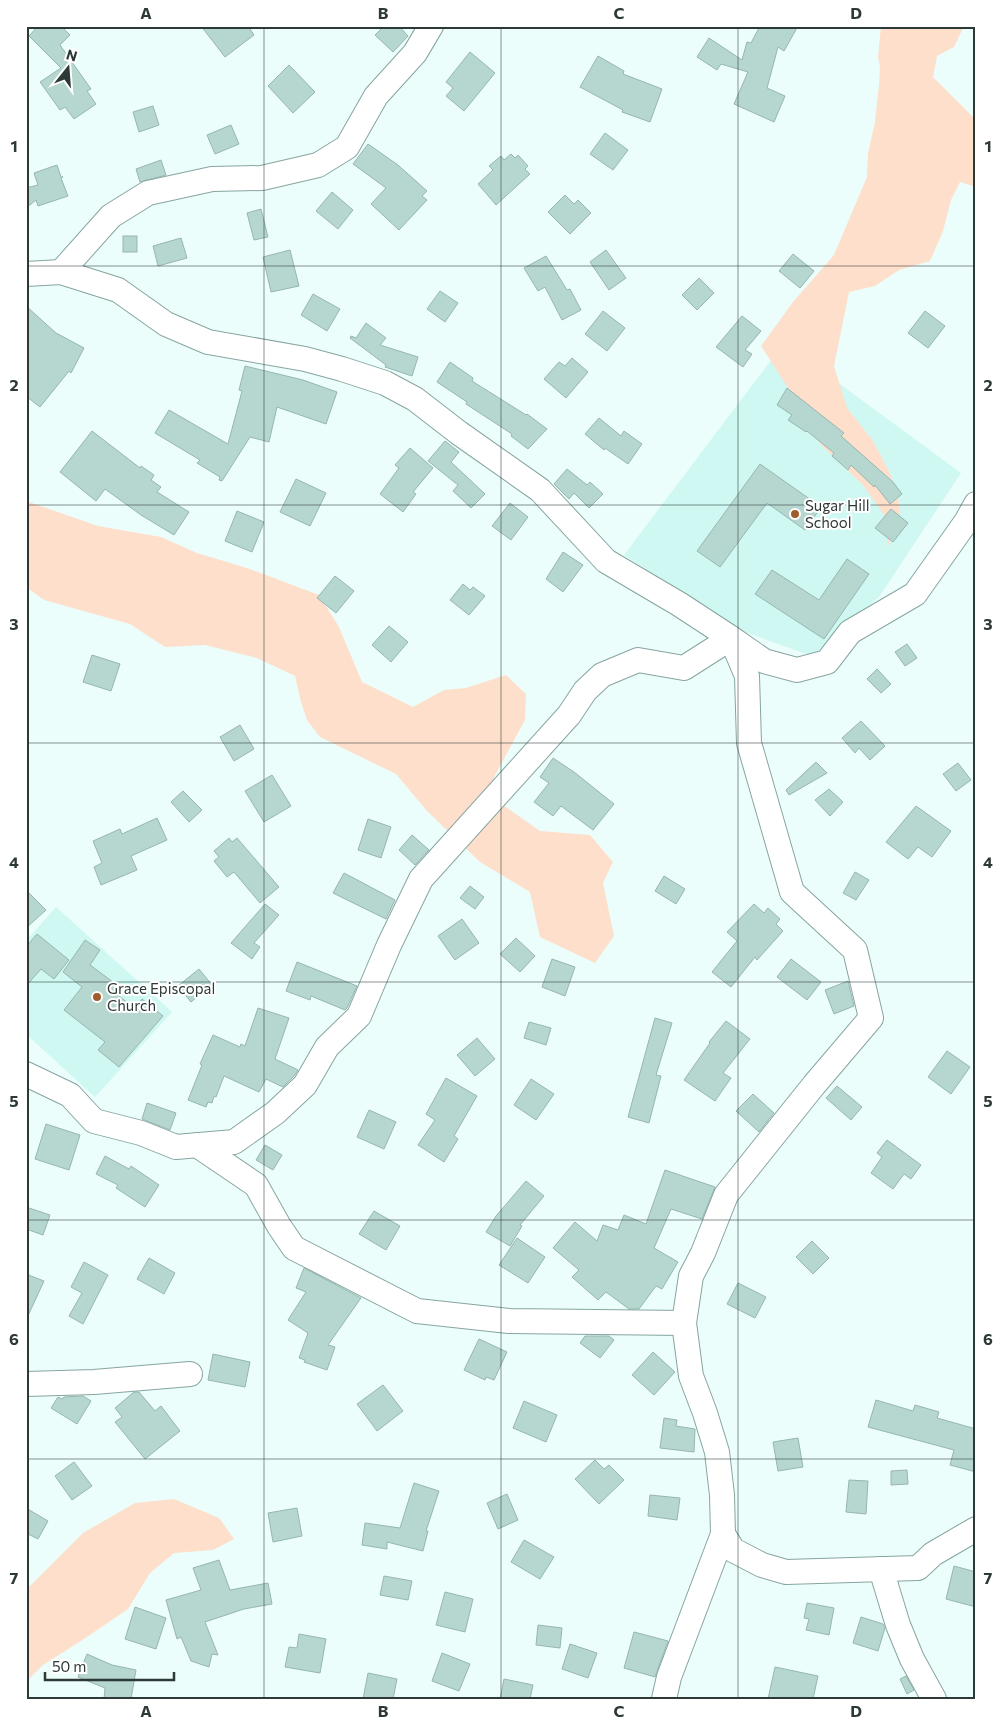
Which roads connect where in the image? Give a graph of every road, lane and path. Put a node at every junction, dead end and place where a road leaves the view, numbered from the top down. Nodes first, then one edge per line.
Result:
1 (431, 26) edge
2 (61, 272) junction
3 (26, 274) edge
4 (976, 504) edge
5 (731, 638) junction
6 (26, 1074) edge
7 (197, 1145) junction
8 (684, 1323) junction
9 (190, 1374) dead end
10 (26, 1384) edge
11 (976, 1529) edge
12 (723, 1534) junction
13 (881, 1570) junction
14 (664, 1699) edge
15 (934, 1699) edge

1 - 2 street
2 - 3 street
2 - 5 street
4 - 5 street
5 - 7 street
5 - 8 street
6 - 7 street
7 - 8 street
8 - 12 street
9 - 10 street
11 - 13 street
12 - 13 street
12 - 14 street
13 - 15 street

